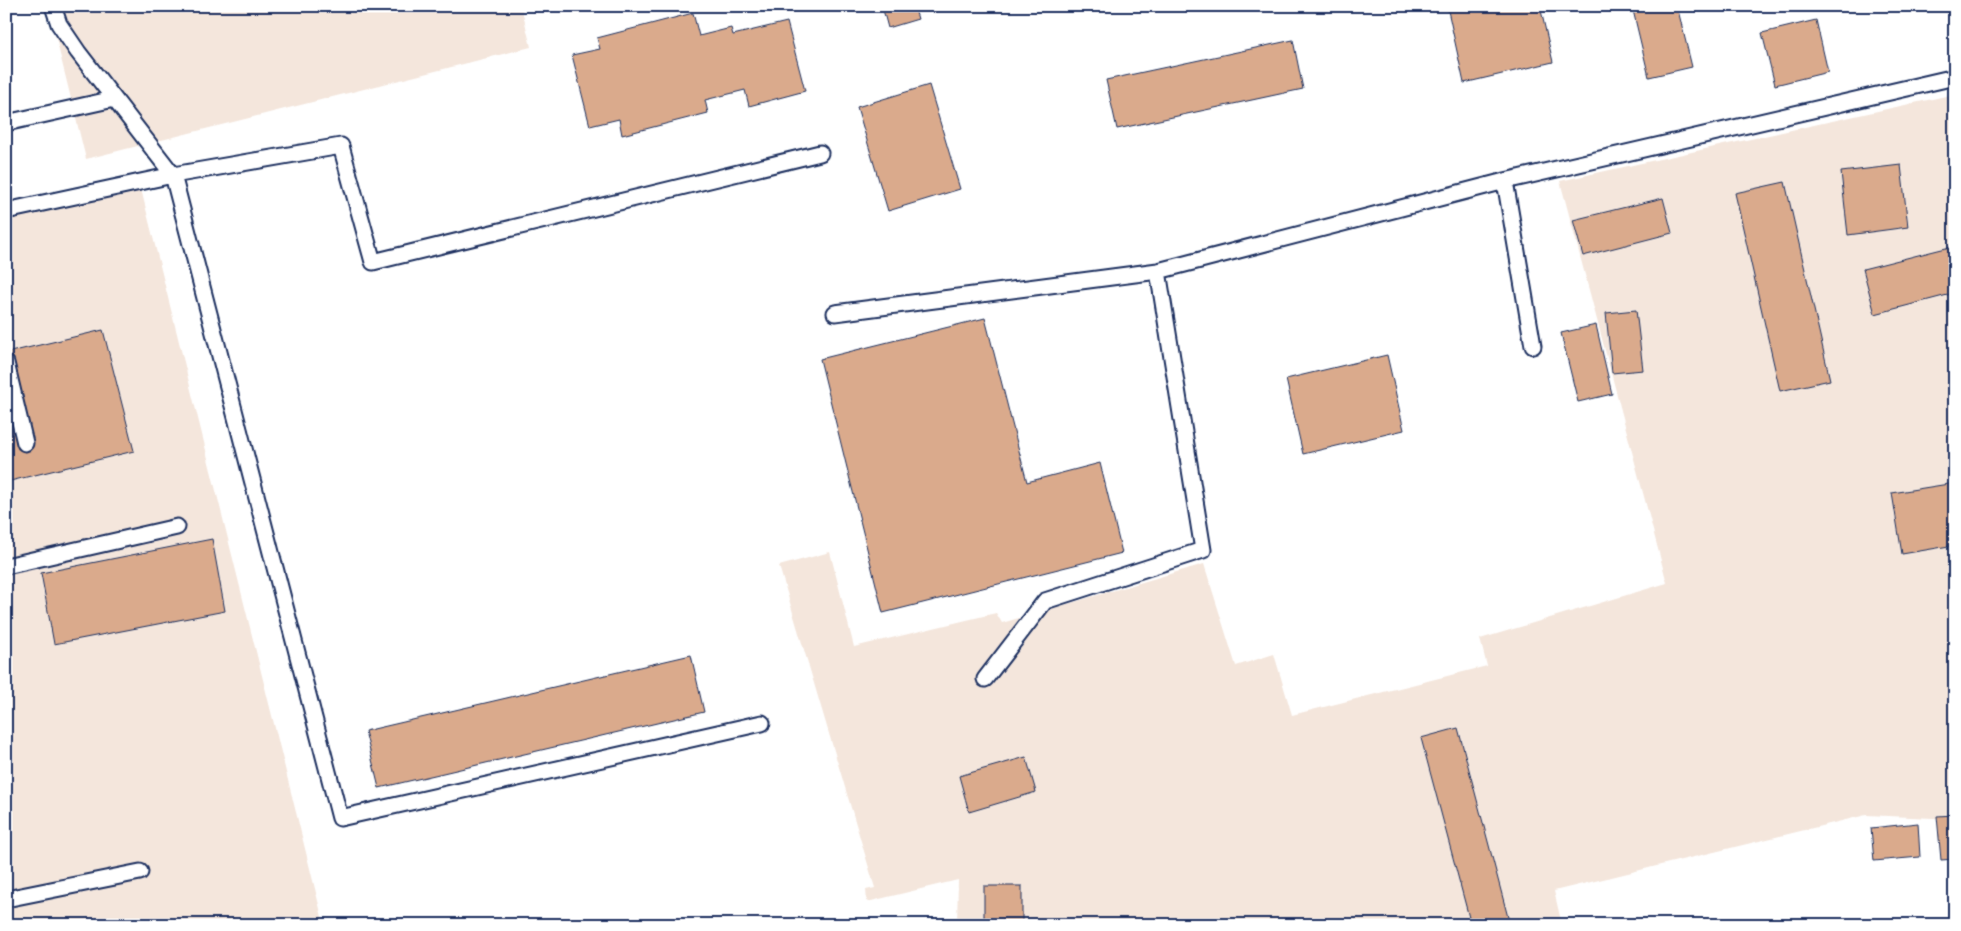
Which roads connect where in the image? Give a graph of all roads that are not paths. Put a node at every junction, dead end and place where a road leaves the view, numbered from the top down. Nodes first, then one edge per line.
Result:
1 (53, 6) edge
2 (1955, 77) edge
3 (114, 99) junction
4 (6, 123) edge
5 (820, 153) dead end
6 (173, 175) junction
7 (1505, 181) junction
8 (6, 211) edge
9 (1158, 271) junction
10 (835, 313) dead end
11 (1533, 346) dead end
12 (6, 363) edge
13 (25, 444) dead end
14 (177, 527) dead end
15 (6, 566) edge
16 (985, 679) dead end
17 (762, 723) dead end
18 (140, 872) dead end
19 (6, 899) edge

1 - 3 lane
2 - 7 lane
3 - 4 lane
3 - 6 lane
5 - 6 lane
6 - 8 lane
6 - 17 lane
7 - 9 lane
7 - 11 lane
9 - 10 lane
9 - 16 lane
12 - 13 lane
14 - 15 lane
18 - 19 lane

